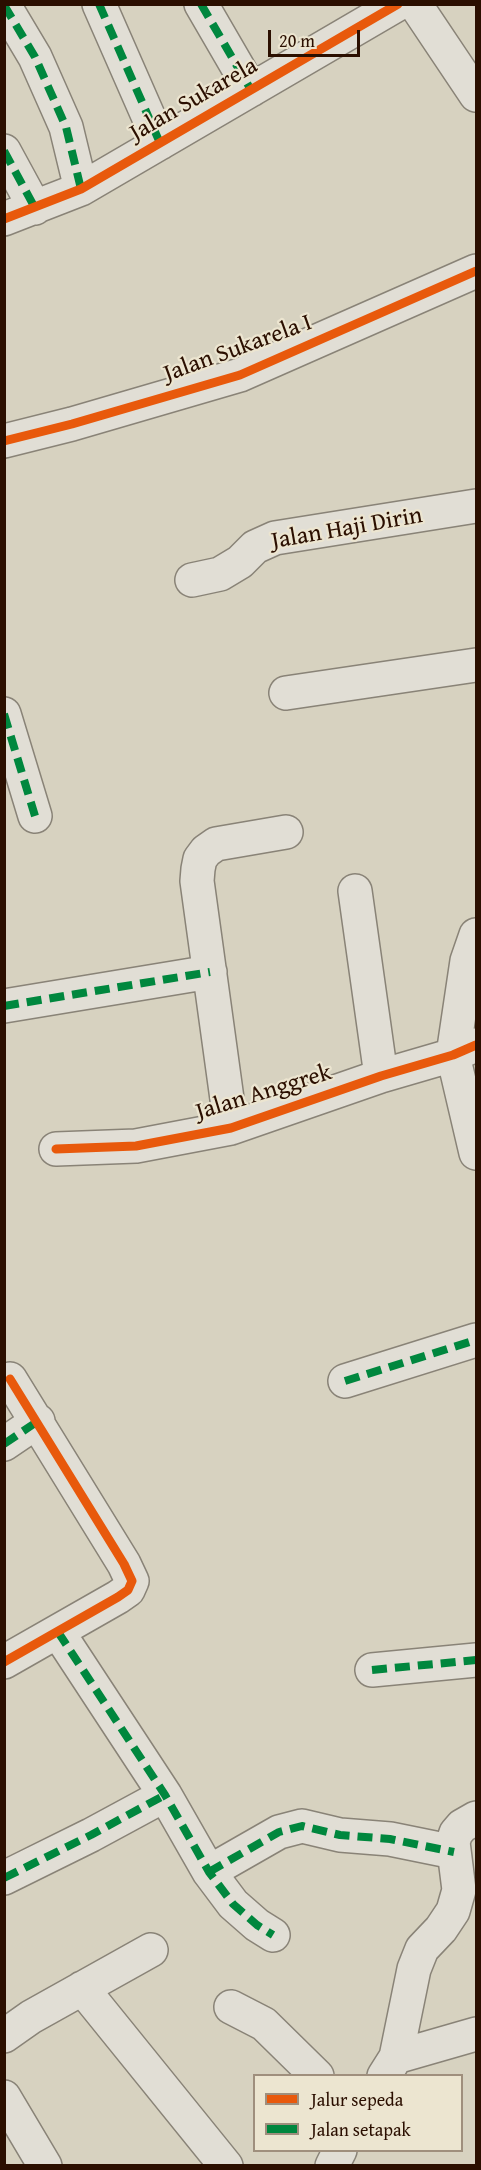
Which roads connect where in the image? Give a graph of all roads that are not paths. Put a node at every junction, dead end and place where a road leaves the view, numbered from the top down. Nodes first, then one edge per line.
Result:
1 (4, 4) edge
2 (99, 4) edge
3 (201, 4) edge
4 (398, 4) edge
5 (415, 4) edge
6 (251, 90) junction
7 (477, 95) edge
8 (160, 143) junction
9 (4, 152) edge
10 (81, 189) junction
11 (35, 208) junction
12 (4, 219) edge
13 (477, 271) edge
14 (4, 441) edge
15 (477, 506) edge
16 (192, 579) dead end
17 (477, 665) edge
18 (286, 693) dead end
19 (4, 714) edge
20 (35, 816) dead end
21 (286, 832) dead end
22 (355, 891) dead end
23 (477, 935) edge
24 (210, 972) junction
25 (4, 1006) edge
26 (465, 1050) edge
27 (381, 1076) junction
28 (231, 1128) junction
29 (56, 1149) dead end
30 (477, 1153) edge
31 (477, 1340) edge
32 (10, 1379) dead end
33 (345, 1381) dead end
34 (38, 1421) junction
35 (4, 1444) edge
36 (58, 1632) junction
37 (477, 1660) edge
38 (4, 1662) edge
39 (372, 1670) dead end
40 (165, 1795) junction
41 (477, 1818) edge
42 (454, 1852) junction
43 (209, 1872) junction
44 (4, 1878) edge
45 (273, 1935) dead end
46 (151, 1950) dead end
47 (82, 1988) junction
48 (231, 2007) dead end
49 (477, 2034) edge
50 (4, 2036) edge
51 (390, 2066) edge
52 (315, 2074) edge
53 (4, 2097) edge
54 (339, 2152) edge
55 (45, 2166) edge
56 (226, 2166) edge
57 (332, 2166) edge

1 - 10 street
2 - 8 street
3 - 6 street
4 - 6 street, Jalan Sukarela
5 - 7 street
6 - 8 street, Jalan Sukarela
8 - 10 street, Jalan Sukarela
9 - 11 street
10 - 11 street, Jalan Sukarela
11 - 12 street, Jalan Sukarela
13 - 14 street, Jalan Sukarela I
15 - 16 street, Jalan Haji Dirin
17 - 18 street
19 - 20 street
21 - 24 street
22 - 27 street
23 - 26 street
24 - 25 street
24 - 28 street
26 - 27 street, Jalan Anggrek
26 - 30 street
27 - 28 street, Jalan Anggrek
28 - 29 street, Jalan Anggrek
31 - 33 street
32 - 34 street
34 - 35 street
34 - 36 street
36 - 38 street
36 - 40 street
37 - 39 street
40 - 43 street
40 - 44 street
41 - 42 street
42 - 43 street
42 - 51 street
43 - 45 street
46 - 47 street
47 - 50 street
47 - 56 street
48 - 52 street
49 - 51 street
53 - 55 street
54 - 57 street

